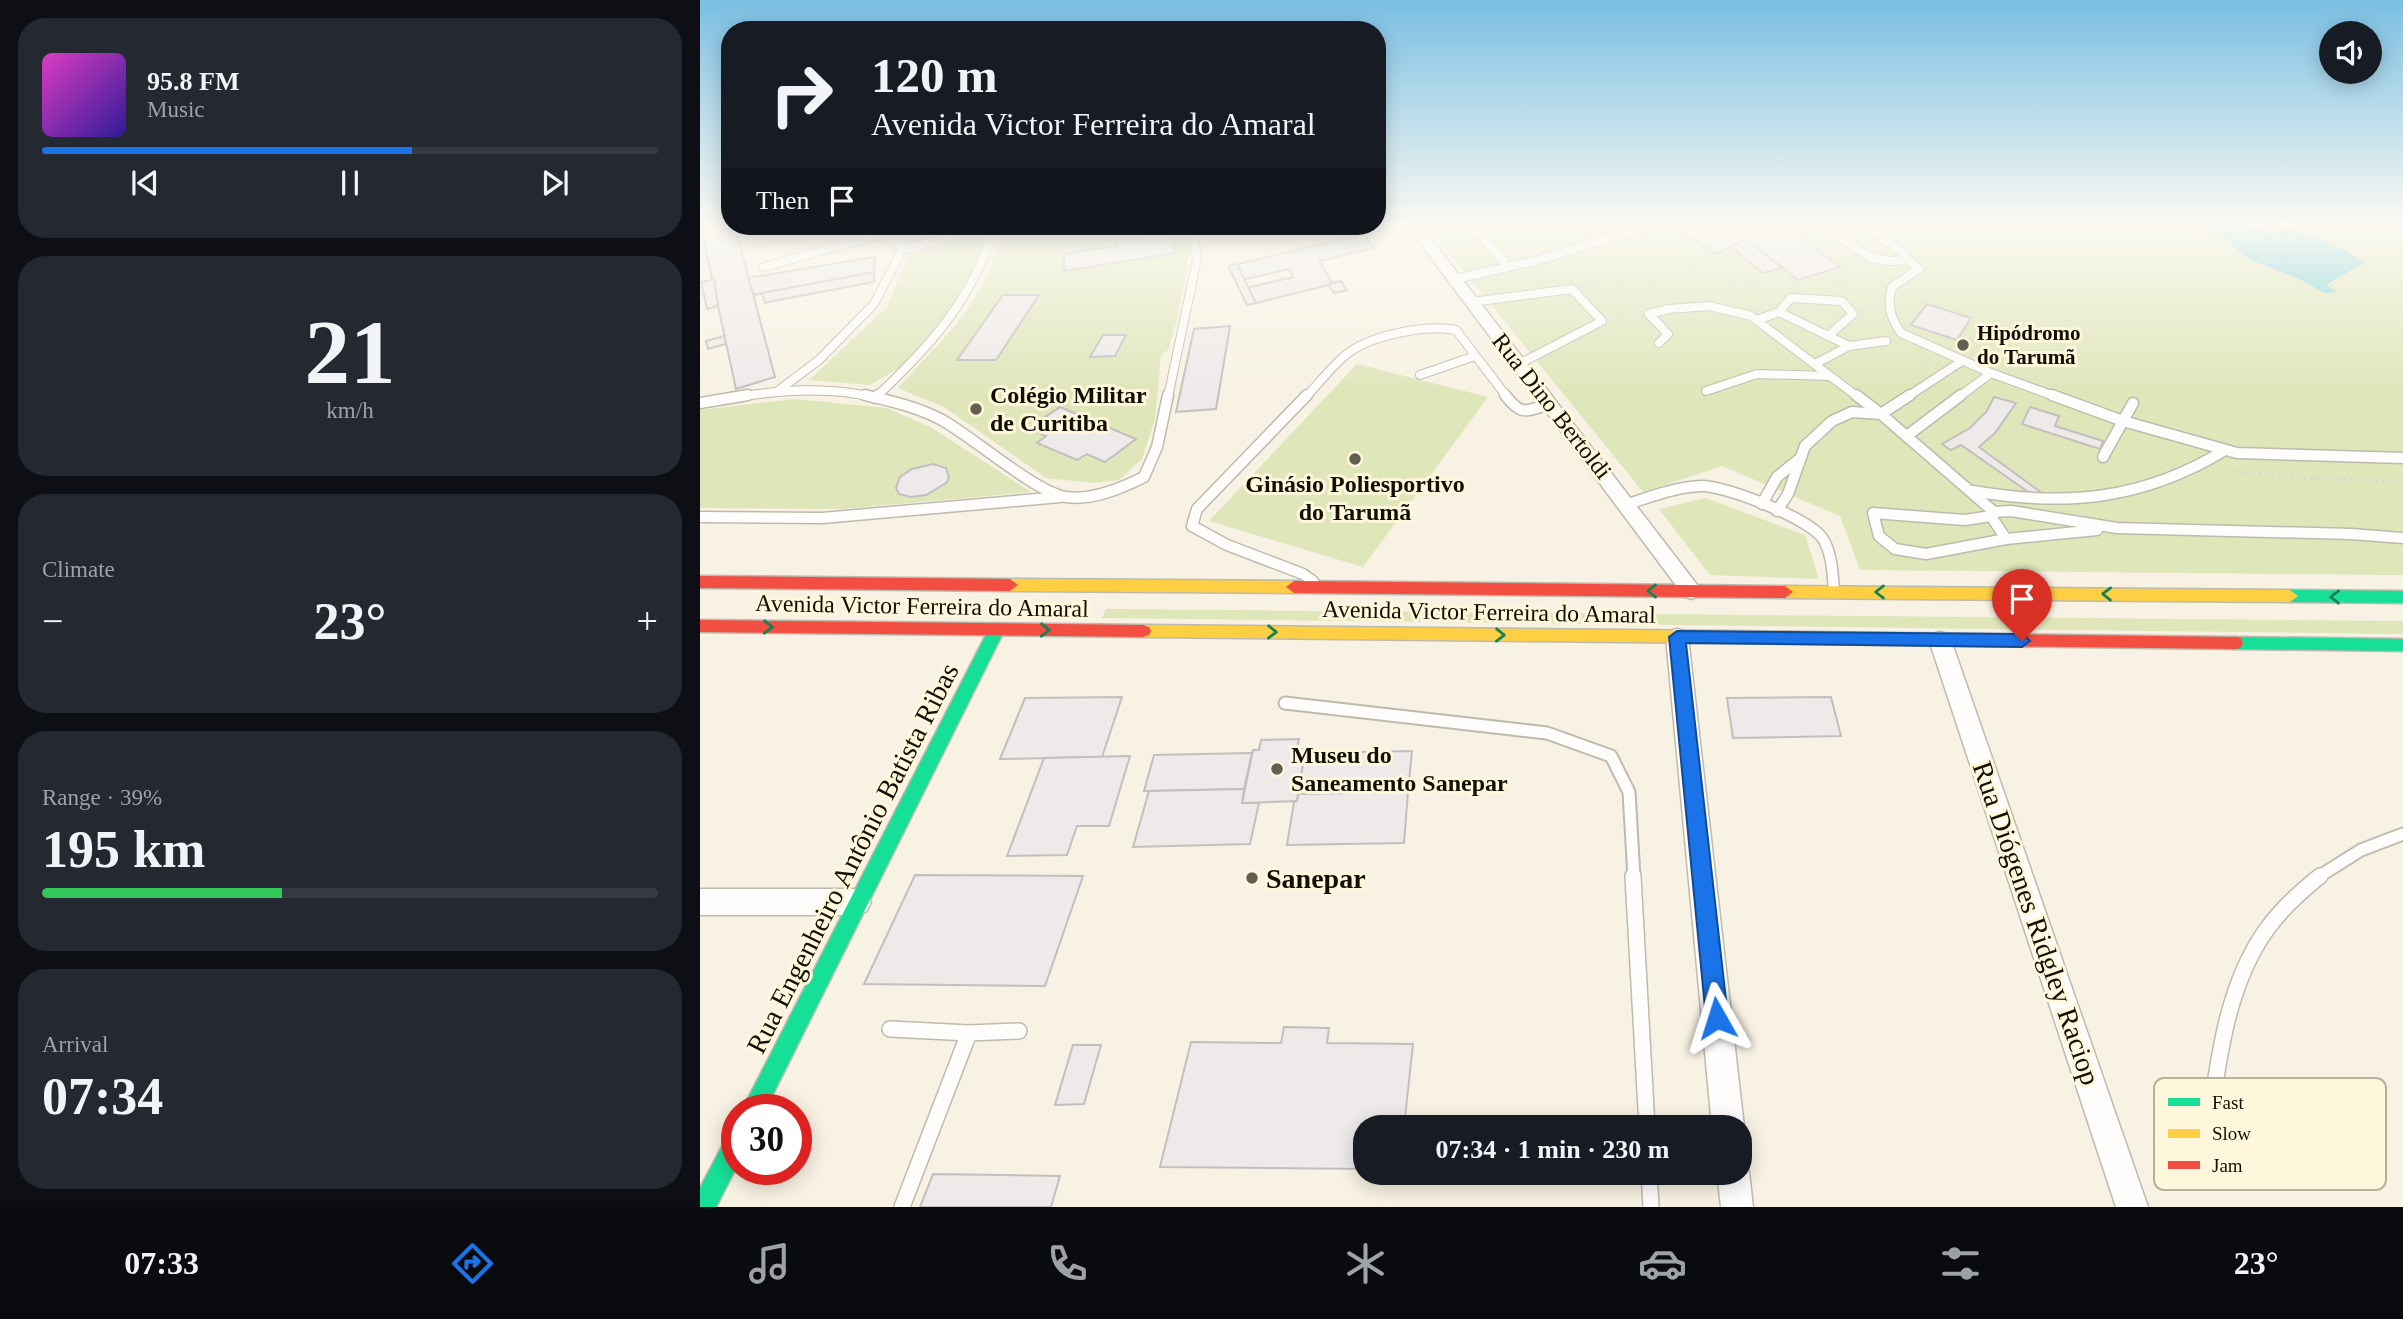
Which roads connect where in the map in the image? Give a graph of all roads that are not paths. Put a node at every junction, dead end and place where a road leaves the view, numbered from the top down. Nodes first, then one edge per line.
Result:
1 (886, 279) edge
2 (976, 279) edge
3 (1192, 279) edge
4 (1455, 279) edge
5 (1904, 279) edge
6 (1472, 302) junction
7 (1779, 312) junction
8 (1757, 320) junction
9 (1828, 336) junction
10 (1886, 341) dead end
11 (1659, 343) dead end
12 (1849, 346) junction
13 (1475, 356) junction
14 (1962, 361) junction
15 (1519, 364) junction
16 (1815, 365) junction
17 (1991, 373) junction
18 (1420, 375) dead end
19 (1830, 376) junction
20 (779, 390) junction
21 (1706, 391) dead end
22 (1851, 392) junction
23 (875, 398) junction
24 (700, 403) edge
25 (2133, 403) dead end
26 (1551, 404) junction
27 (1852, 412) junction
28 (1881, 414) junction
29 (2123, 421) junction
30 (1908, 435) junction
31 (2225, 450) junction
32 (2102, 457) dead end
33 (2403, 458) edge
34 (1798, 460) junction
35 (1973, 491) junction
36 (1065, 497) junction
37 (1627, 504) junction
38 (1762, 504) junction
39 (1777, 510) junction
40 (1992, 514) junction
41 (700, 517) edge
42 (2118, 528) junction
43 (2403, 538) edge
44 (2006, 539) junction
45 (700, 582) edge
46 (831, 583) junction
47 (918, 584) junction
48 (1320, 588) junction
49 (1690, 591) junction
50 (1834, 592) junction
51 (2403, 597) edge
52 (884, 614) junction
53 (700, 626) edge
54 (800, 627) junction
55 (998, 629) junction
56 (1677, 637) junction
57 (1940, 640) junction
58 (2403, 645) edge
59 (1285, 703) dead end
60 (2403, 834) edge
61 (700, 902) edge
62 (858, 902) junction
63 (890, 1029) dead end
64 (1019, 1031) dead end
65 (969, 1033) junction
66 (2219, 1078) edge
67 (761, 1094) edge
68 (1646, 1115) edge
69 (1727, 1115) edge
70 (721, 1172) edge
71 (1650, 1185) edge
72 (1734, 1185) edge
73 (703, 1207) edge
74 (902, 1207) edge
75 (1651, 1207) edge
76 (1737, 1207) edge
77 (2132, 1207) edge

1 - 20 lane
2 - 23 lane
3 - 36 lane
4 - 6 street, Rua Dino Bertoldi
5 - 14 lane
6 - 15 street, Rua Dino Bertoldi
6 - 15 lane
7 - 8 lane
7 - 9 lane
7 - 9 lane
8 - 11 lane
8 - 16 lane
9 - 12 lane
10 - 12 lane
12 - 16 lane
13 - 18 lane
13 - 26 lane
13 - 48 lane
14 - 17 lane
14 - 28 lane
15 - 26 street, Rua Dino Bertoldi
16 - 19 lane
17 - 29 lane
17 - 30 lane
19 - 21 lane
19 - 22 lane
20 - 23 lane
20 - 24 lane
22 - 27 lane
22 - 28 lane
23 - 36 lane
25 - 29 lane
26 - 37 street, Rua Dino Bertoldi
27 - 28 lane
27 - 34 lane
28 - 30 lane
29 - 31 lane
29 - 32 lane
30 - 35 lane
31 - 33 lane
31 - 35 lane
34 - 38 lane
34 - 39 lane
35 - 40 lane
36 - 41 lane
37 - 38 lane
37 - 49 street, Rua Dino Bertoldi
38 - 39 lane
39 - 50 lane
40 - 42 lane
40 - 44 lane
40 - 44 lane
42 - 43 lane
42 - 44 lane
45 - 46 main road, Avenida Victor Ferreira do Amaral
46 - 47 main road, Avenida Victor Ferreira do Amaral
46 - 54 main road
47 - 48 main road, Avenida Victor Ferreira do Amaral
47 - 52 main road
49 -> 48 main road, Avenida Victor Ferreira do Amaral
49 - 50 main road, Avenida Victor Ferreira do Amaral
51 -> 50 main road, Avenida Victor Ferreira do Amaral
52 - 54 main road, Avenida Victor Ferreira do Amaral
52 - 55 main road, Avenida Victor Ferreira do Amaral
53 -> 54 main road, Avenida Victor Ferreira do Amaral
55 -> 56 main road, Avenida Victor Ferreira do Amaral
55 - 62 main road, Rua Engenheiro Antônio Batista Ribas
56 - 57 main road, Avenida Victor Ferreira do Amaral
56 - 69 street
57 - 58 main road, Avenida Victor Ferreira do Amaral
57 - 77 street, Rua Diógenes Ridgley Raciop
59 - 68 lane
60 - 66 lane
61 - 62 street
62 - 67 main road, Rua Engenheiro Antônio Batista Ribas
63 - 65 lane
64 - 65 lane
65 - 74 lane
70 - 73 main road
71 - 75 lane
72 - 76 street

